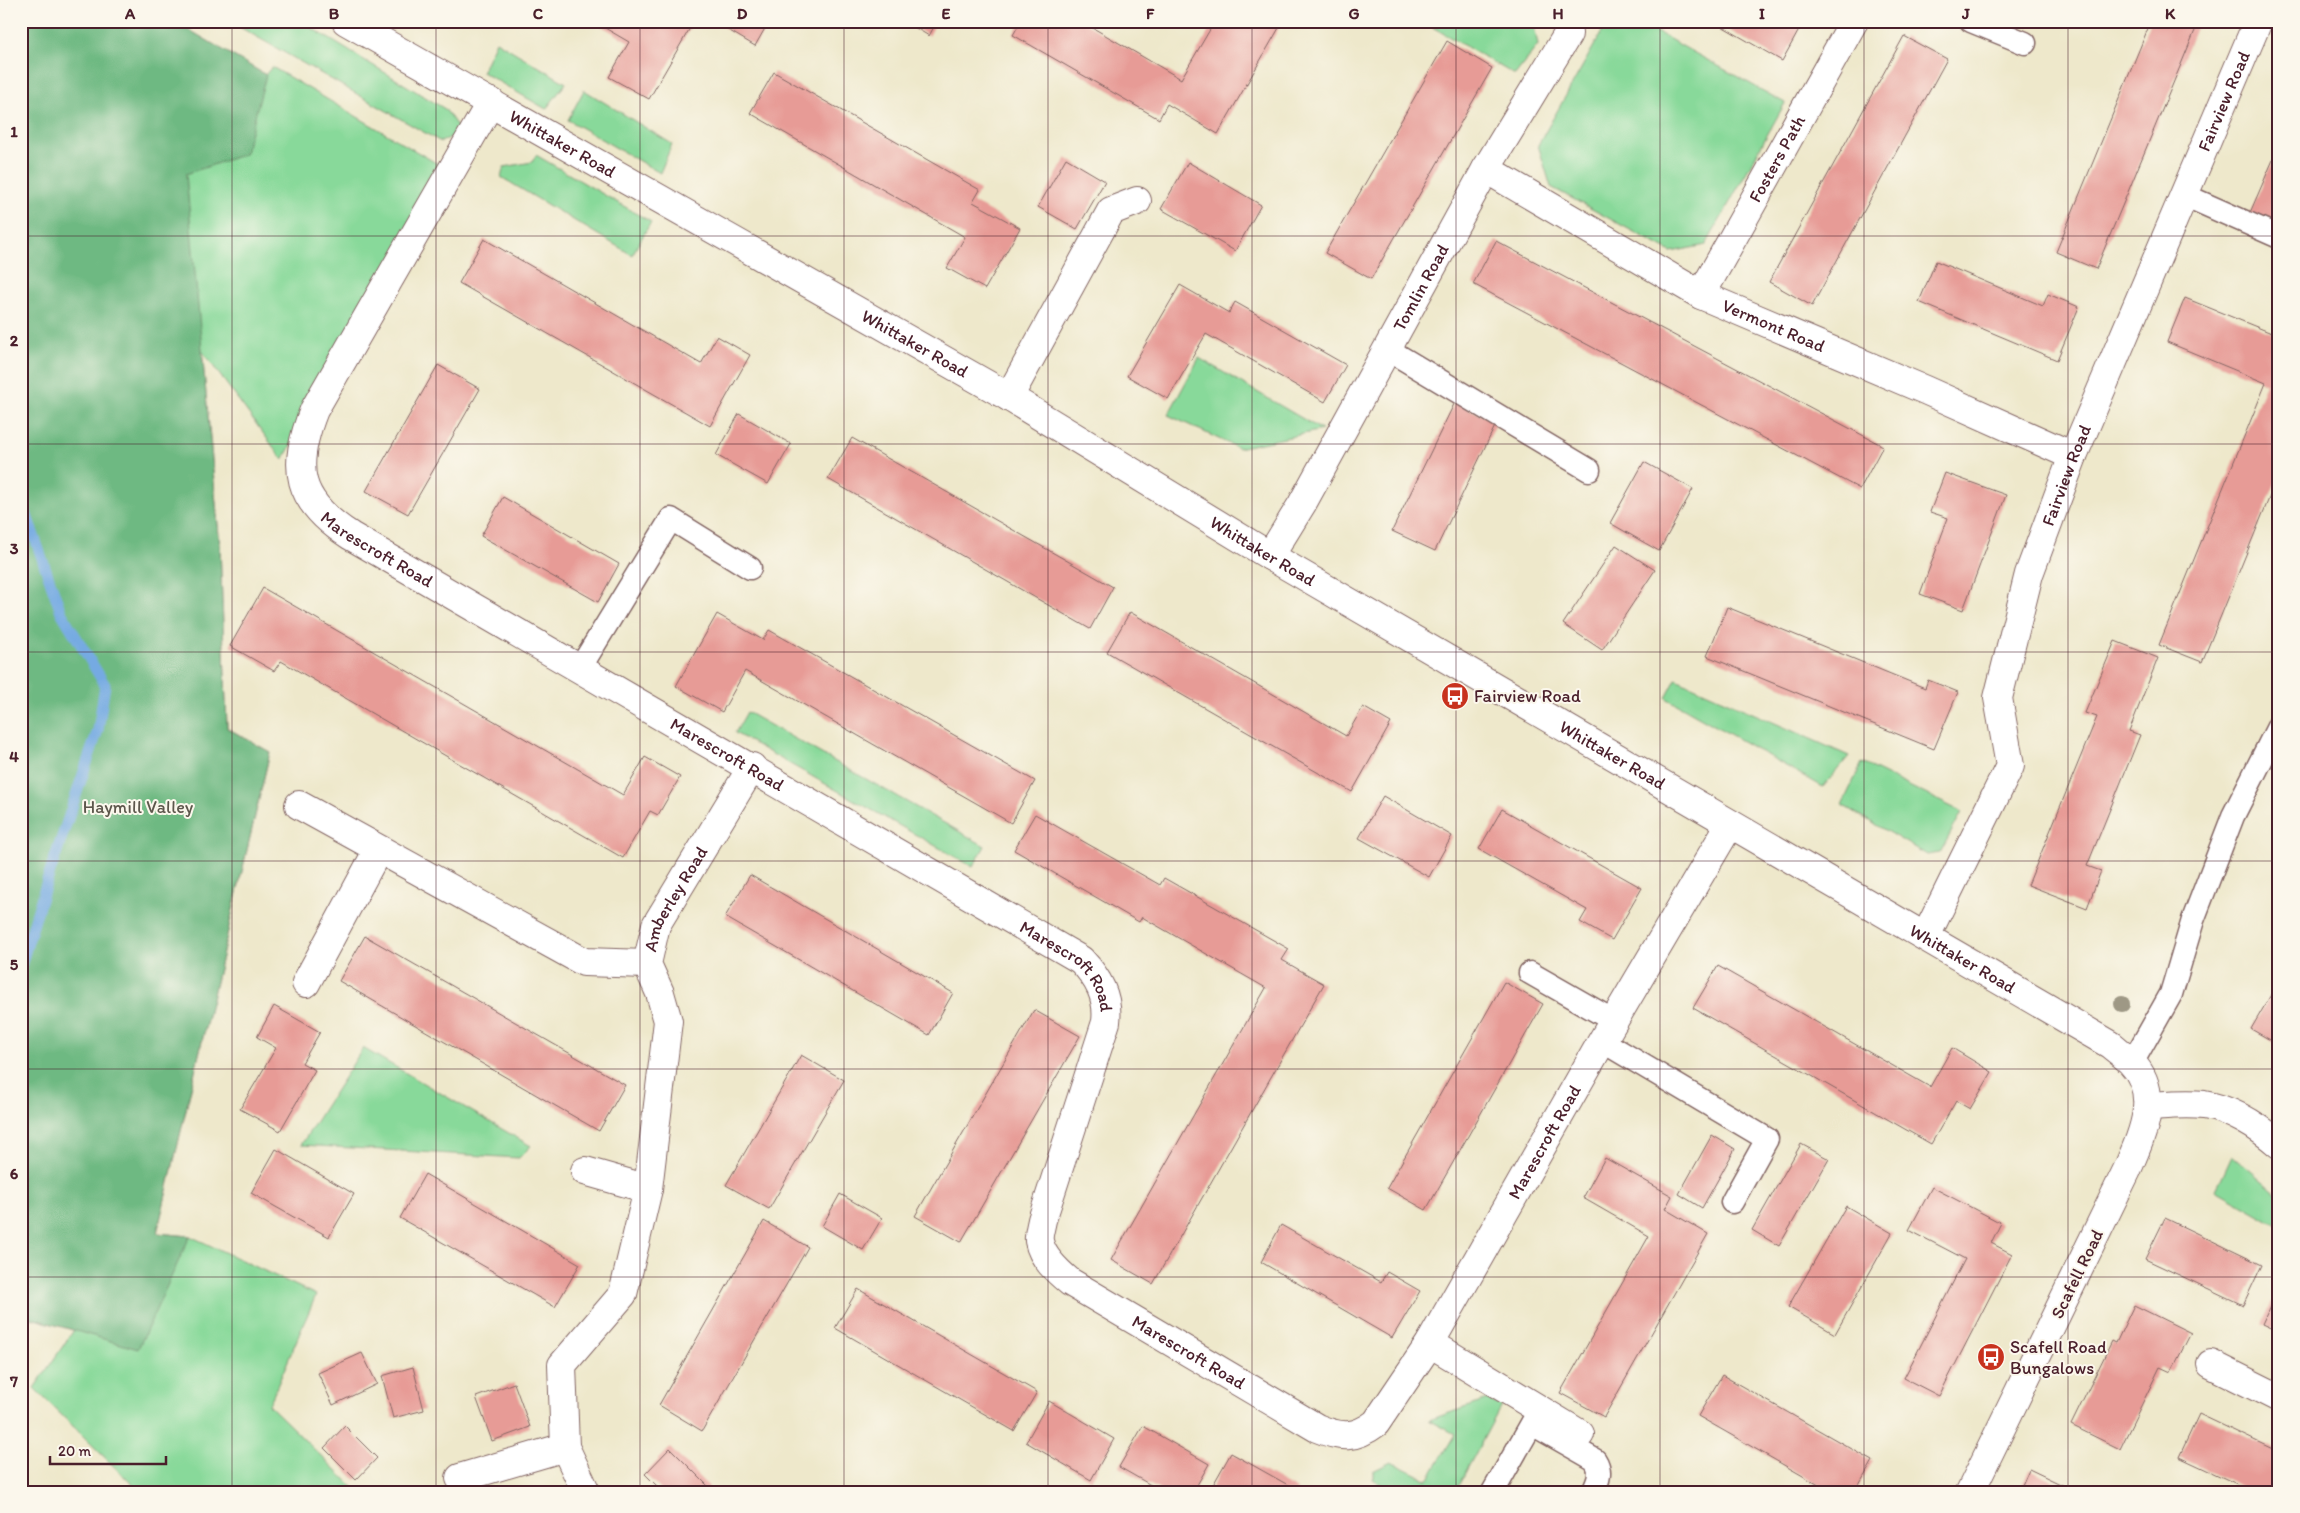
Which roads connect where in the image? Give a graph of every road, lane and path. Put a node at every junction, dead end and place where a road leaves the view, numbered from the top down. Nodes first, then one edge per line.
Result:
1 (346, 21) edge
2 (1567, 21) edge
3 (1854, 21) edge
4 (1971, 21) edge
5 (2258, 21) edge
6 (2025, 43) dead end
7 (491, 102) junction
8 (1486, 170) junction
9 (2184, 195) junction
10 (1137, 201) dead end
11 (2279, 236) edge
12 (1701, 295) junction
13 (1387, 349) junction
14 (1009, 397) junction
15 (2073, 456) junction
16 (1589, 470) dead end
17 (1270, 556) junction
18 (750, 568) dead end
19 (580, 668) junction
20 (2279, 725) edge
21 (752, 767) junction
22 (299, 806) dead end
23 (1730, 824) junction
24 (378, 850) junction
25 (1926, 936) junction
26 (647, 964) junction
27 (1530, 973) dead end
28 (306, 983) dead end
29 (1608, 1031) junction
30 (2132, 1063) junction
31 (2149, 1106) junction
32 (2279, 1144) edge
33 (585, 1171) dead end
34 (648, 1189) junction
35 (1732, 1202) dead end
36 (1430, 1343) junction
37 (2211, 1364) dead end
38 (2279, 1398) edge
39 (1536, 1417) junction
40 (1580, 1434) dead end
41 (565, 1447) junction
42 (460, 1478) dead end
43 (586, 1492) edge
44 (1493, 1492) edge
45 (1593, 1492) edge
46 (1970, 1492) edge

1 - 7 street, Whittaker Road
2 - 8 street, Tomlin Road
3 - 12 street, Fosters Path
4 - 6 lane
5 - 9 street, Fairview Road
7 - 14 street, Whittaker Road
7 - 19 street, Marescroft Road
8 - 12 street, Vermont Road
8 - 13 street, Tomlin Road
9 - 11 lane
9 - 15 street, Fairview Road
10 - 14 street
12 - 15 street, Vermont Road
13 - 16 lane
13 - 17 street, Tomlin Road
14 - 17 street, Whittaker Road
15 - 25 street, Fairview Road
17 - 23 street, Whittaker Road
18 - 19 lane
19 - 21 street, Marescroft Road
20 - 30 lane
21 - 26 street, Amberley Road
21 - 36 street, Marescroft Road
22 - 24 street
23 - 25 street, Whittaker Road
23 - 29 street, Marescroft Road
24 - 26 street
24 - 28 street
25 - 30 street, Whittaker Road
26 - 34 street, Amberley Road
27 - 29 lane
29 - 35 lane
29 - 36 street, Marescroft Road
30 - 31 street, Whittaker Road
31 - 32 street
31 - 46 street, Scafell Road
33 - 34 street
34 - 41 street, Amberley Road
36 - 39 street
37 - 38 street
39 - 40 street
39 - 44 lane
39 - 45 lane
41 - 42 street
41 - 43 street, Amberley Road

